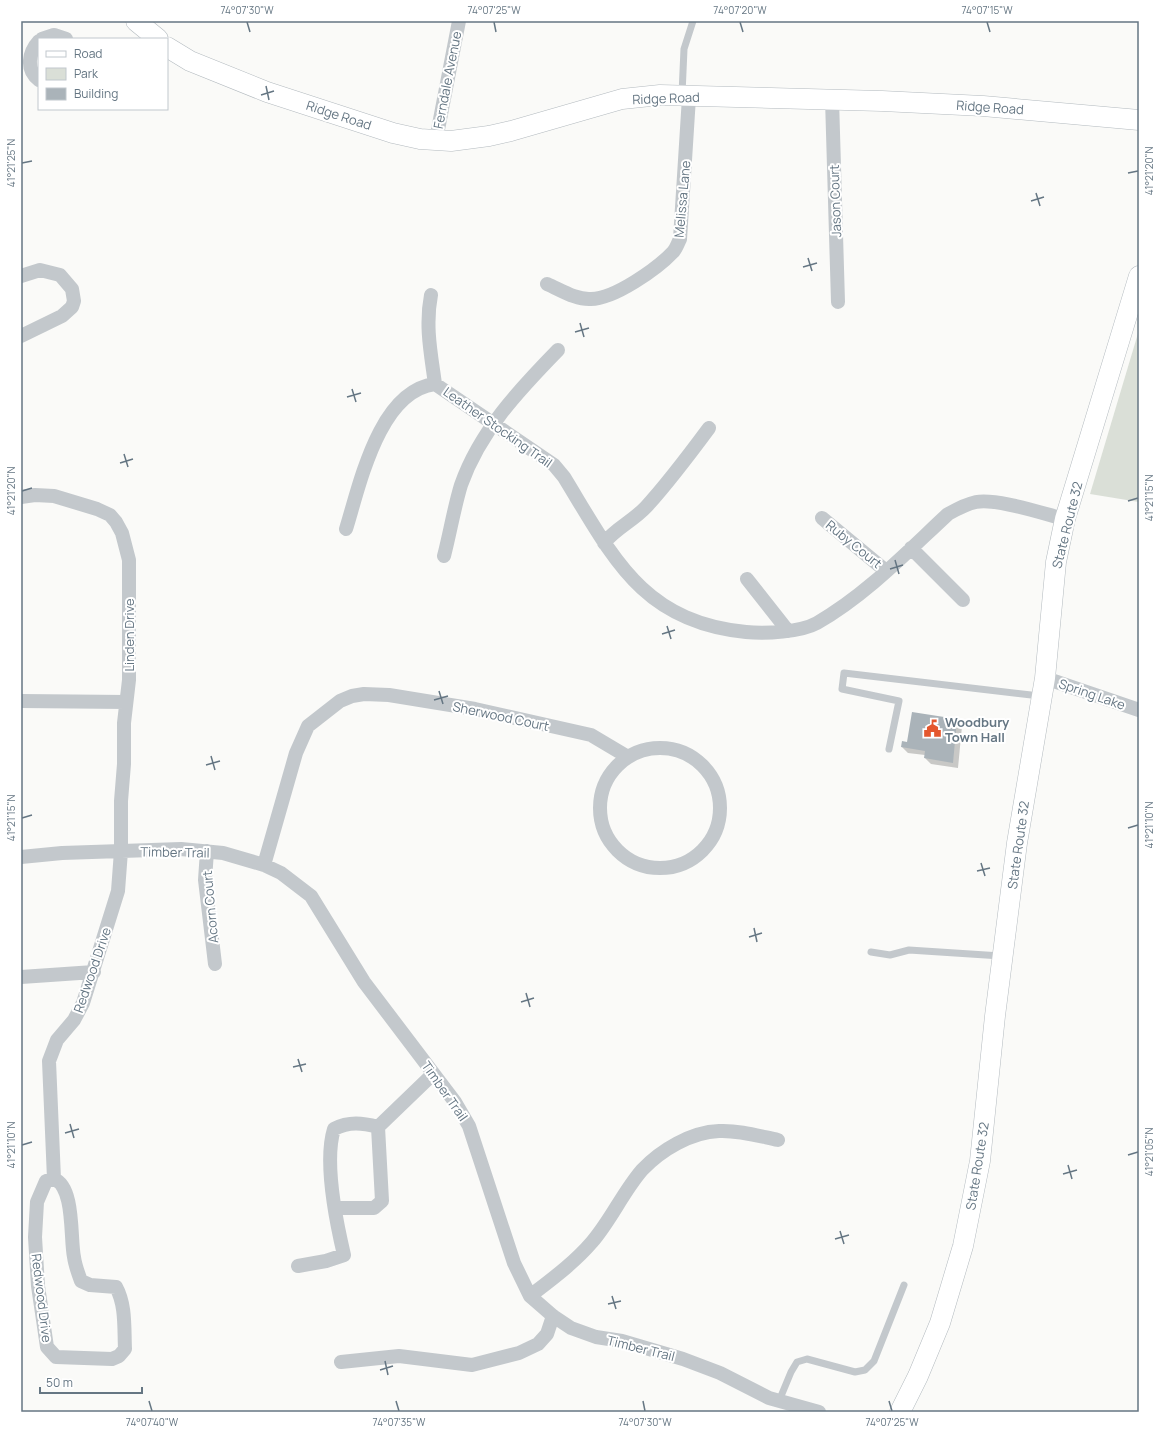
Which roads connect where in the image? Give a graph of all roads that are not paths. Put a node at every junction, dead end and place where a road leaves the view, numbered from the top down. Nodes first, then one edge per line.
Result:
1 (136, 21) edge
2 (459, 21) edge
3 (693, 21) edge
4 (45, 38) edge
5 (63, 38) edge
6 (157, 38) edge
7 (38, 42) edge
8 (168, 48) edge
9 (31, 74) edge
10 (686, 97) junction
11 (832, 99) junction
12 (1139, 120) edge
13 (436, 140) junction
14 (21, 276) edge
15 (1139, 276) edge
16 (547, 284) dead end
17 (431, 295) dead end
18 (838, 302) dead end
19 (21, 336) edge
20 (558, 350) dead end
21 (436, 384) junction
22 (493, 422) junction
23 (709, 428) dead end
24 (21, 497) edge
25 (822, 518) dead end
26 (1065, 519) junction
27 (346, 530) dead end
28 (604, 543) junction
29 (911, 548) junction
30 (444, 556) dead end
31 (886, 571) junction
32 (747, 579) dead end
33 (963, 600) dead end
34 (788, 631) junction
35 (1043, 687) junction
36 (21, 701) edge
37 (126, 702) junction
38 (1139, 710) edge
39 (889, 749) dead end
40 (628, 757) junction
41 (121, 851) junction
42 (207, 851) junction
43 (21, 857) edge
44 (264, 865) junction
45 (871, 952) dead end
46 (1003, 956) junction
47 (215, 964) dead end
48 (94, 972) junction
49 (21, 977) edge
50 (433, 1074) junction
51 (378, 1127) junction
52 (778, 1140) dead end
53 (54, 1179) junction
54 (336, 1208) junction
55 (298, 1266) dead end
56 (904, 1285) dead end
57 (530, 1296) junction
58 (553, 1316) junction
59 (341, 1362) dead end
60 (779, 1401) junction
61 (819, 1412) edge
62 (900, 1412) edge

1 - 6 main road
2 - 13 street, Ferndale Avenue
3 - 10 lane
4 - 5 street
7 - 9 street
8 - 13 main road, Ridge Road
10 - 11 main road, Ridge Road
10 - 13 main road, Ridge Road
10 - 16 street, Melissa Lane
11 - 12 main road, Ridge Road
11 - 18 street, Jason Court
14 - 19 street
15 - 26 main road, State Route 32
17 - 21 street
20 - 22 street
21 - 22 street, Leather Stocking Trail
21 - 27 street
22 - 28 street, Leather Stocking Trail
22 - 30 street
23 - 28 street
24 - 37 street, Linden Drive
25 - 31 street, Ruby Court
26 - 29 street, Leather Stocking Trail
26 - 35 main road, State Route 32
28 - 34 street, Leather Stocking Trail
29 - 31 street, Leather Stocking Trail
29 - 33 street
31 - 34 street, Leather Stocking Trail
32 - 34 street
35 - 38 street, Spring Lake
35 - 39 lane
35 - 46 main road, State Route 32
36 - 37 street
37 - 41 street, Linden Drive
40 - 40 street
40 - 44 street, Sherwood Court
41 - 42 street, Timber Trail
41 - 43 street, Timber Trail
41 - 48 street, Redwood Drive
42 - 44 street, Timber Trail
42 - 47 street, Acorn Court
44 - 50 street, Timber Trail
45 - 46 lane
46 - 62 main road, State Route 32
48 - 49 street
48 - 53 street, Redwood Drive
50 - 51 street
50 - 57 street, Timber Trail
51 - 54 street
51 - 54 street
52 - 57 street
53 - 53 street, Redwood Drive
54 - 55 street
56 - 60 lane
57 - 58 street, Timber Trail
58 - 59 street
58 - 60 street, Timber Trail
60 - 61 street, Timber Trail

